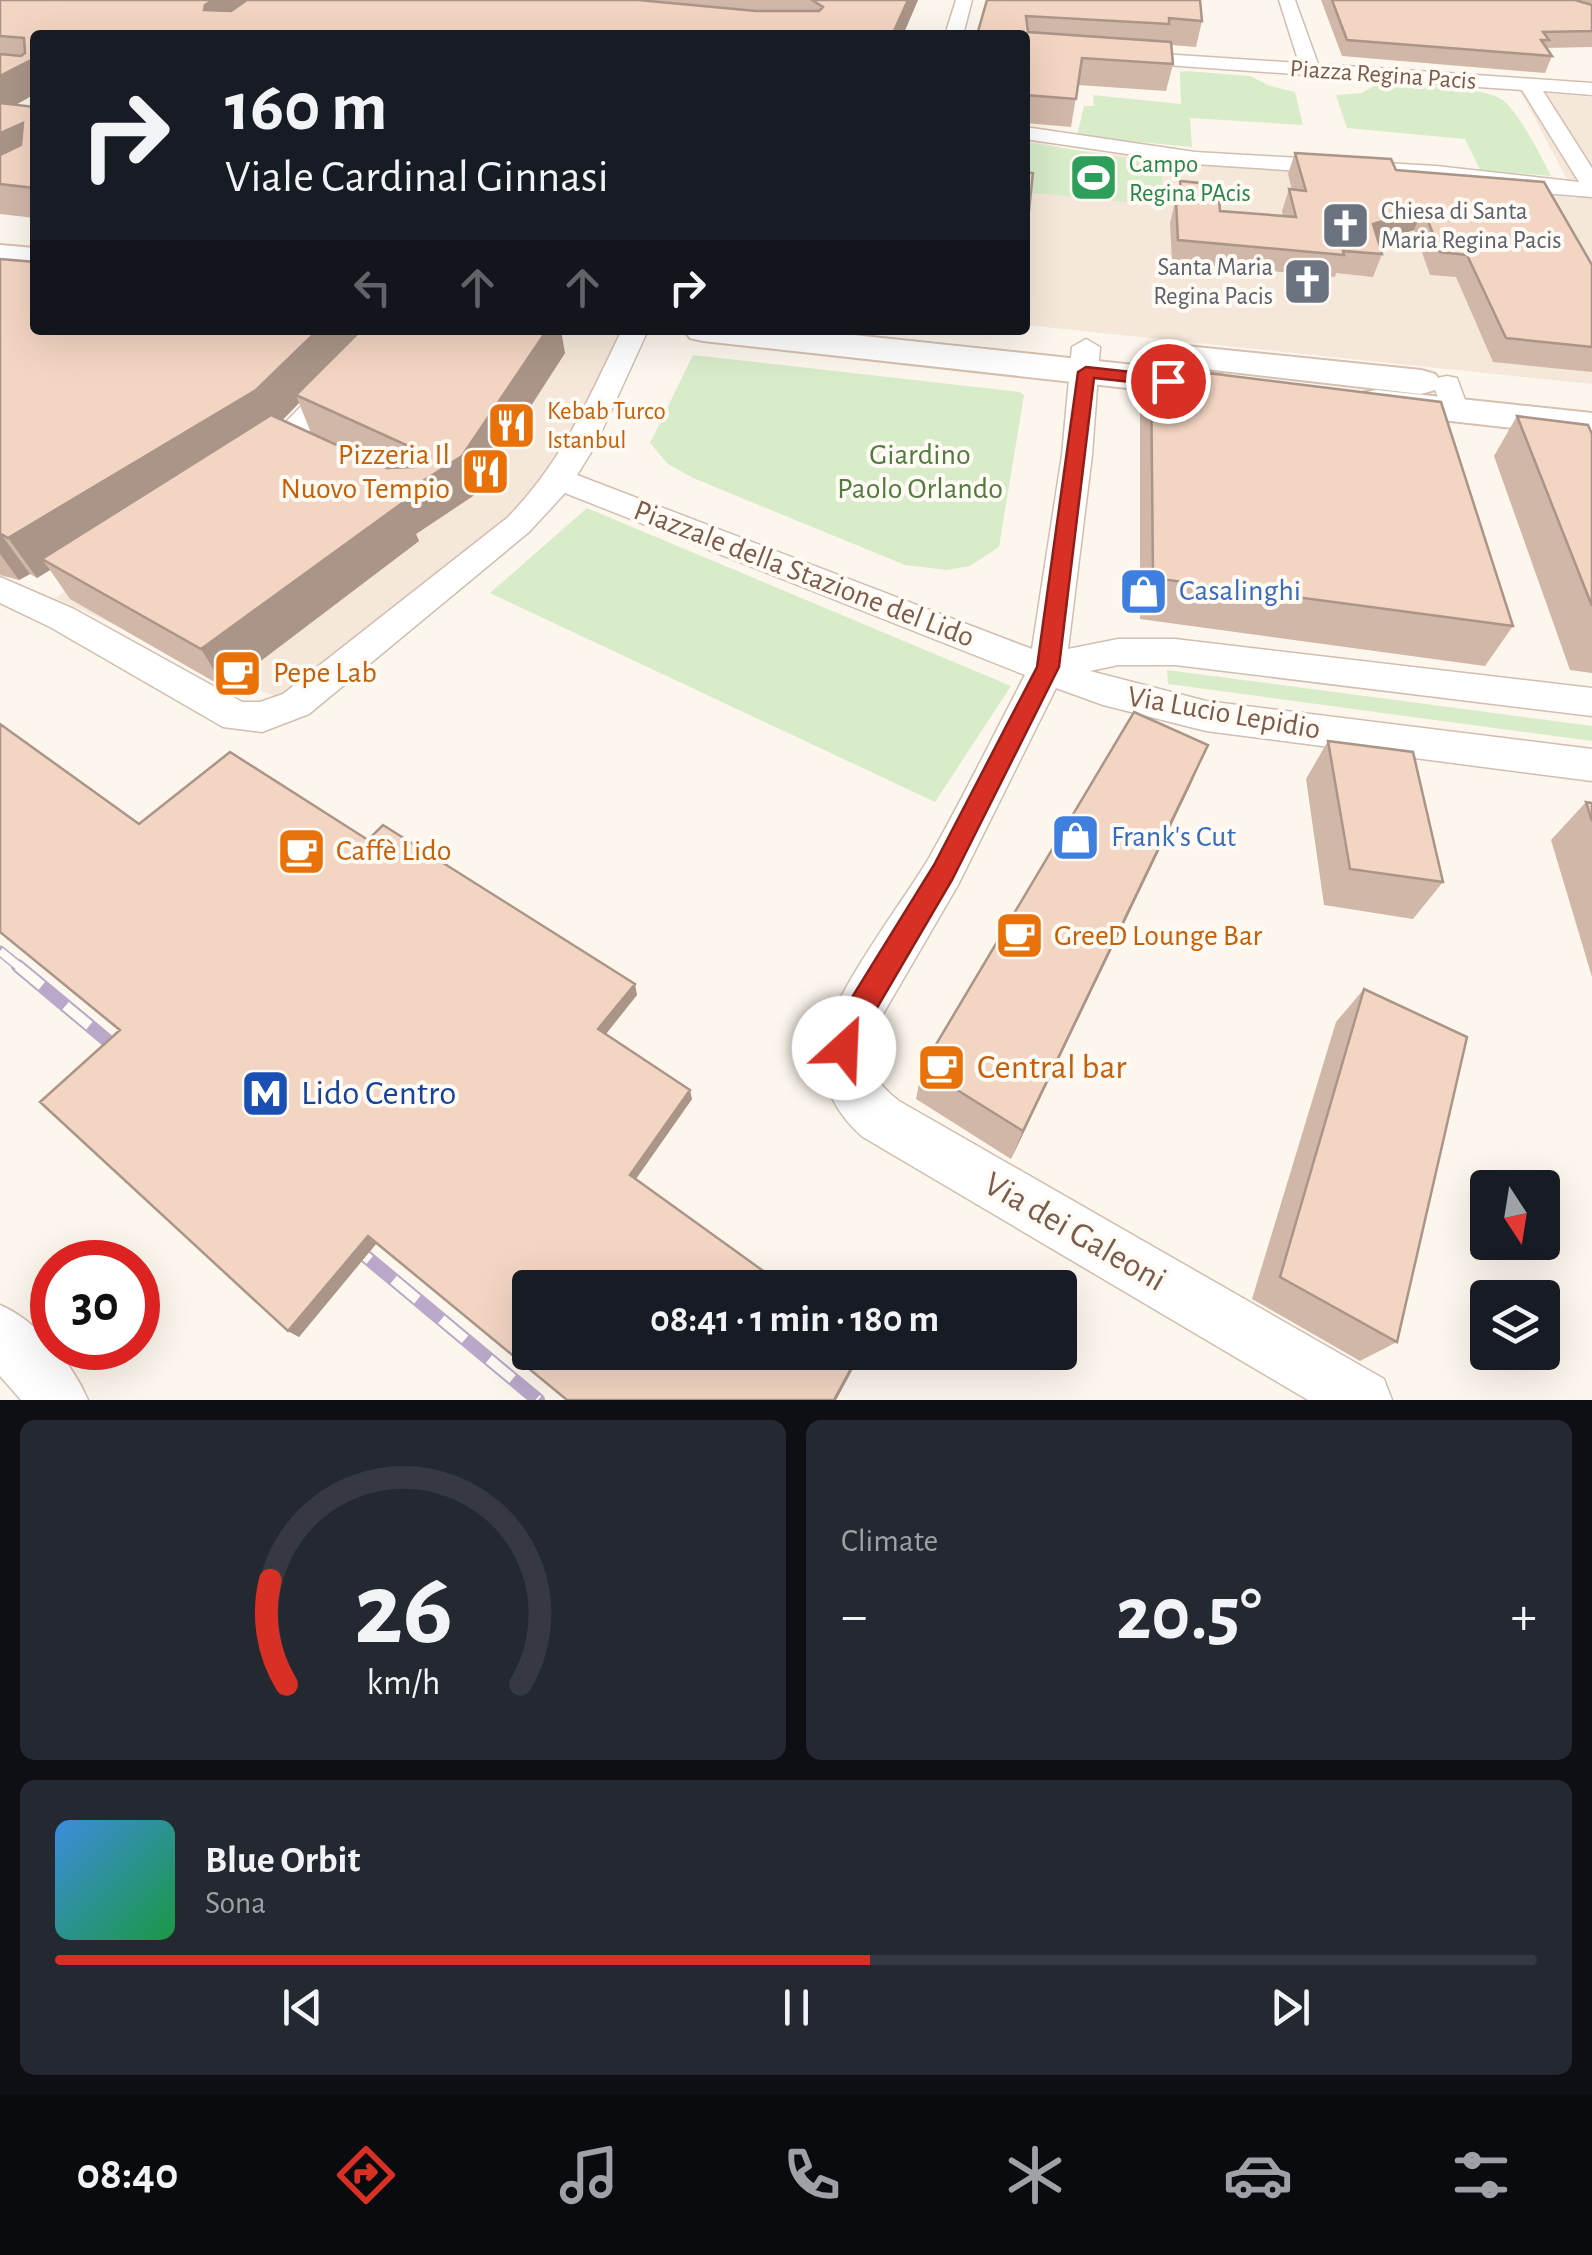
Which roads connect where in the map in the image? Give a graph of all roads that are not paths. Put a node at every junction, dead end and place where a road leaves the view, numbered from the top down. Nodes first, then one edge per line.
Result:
1 (964, 0) edge
2 (1285, 0) edge
3 (955, 30) edge
4 (1030, 50) edge
5 (1310, 70) junction
6 (1529, 85) junction
7 (1589, 85) edge
8 (1030, 134) edge
9 (1592, 188) edge
10 (0, 231) edge
11 (30, 234) edge
12 (30, 260) edge
13 (30, 268) edge
14 (5, 270) edge
15 (385, 335) edge
16 (632, 335) edge
17 (795, 335) edge
18 (961, 335) edge
19 (868, 339) edge
20 (1086, 360) junction
21 (1451, 398) junction
22 (1592, 400) edge
23 (1592, 425) edge
24 (286, 439) junction
25 (318, 454) edge
26 (238, 470) edge
27 (560, 480) junction
28 (62, 583) edge
29 (15, 596) edge
30 (1048, 667) junction
31 (1592, 702) edge
32 (1592, 765) edge
33 (0, 1333) edge
34 (59, 1400) edge
35 (1363, 1400) edge

1 - 3 street
2 - 5 street
4 - 5 street, Piazza Regina Pacis
5 - 6 street, Piazza Regina Pacis
6 - 7 street, Piazza Regina Pacis
6 - 9 street
8 - 9 street
10 - 11 street
12 - 14 street
13 - 14 street
15 - 24 street
16 - 27 street
17 - 19 street
18 - 20 street
19 - 20 street
20 - 21 street
20 - 30 street
21 - 22 street
21 - 23 street
24 - 25 street
24 - 26 street
27 - 29 street
27 - 30 street, Piazzale della Stazione del Lido
28 - 29 street
30 - 31 street, Via Lucio Lepidio
30 - 32 street, Via Lucio Lepidio
30 - 35 street, Via dei Galeoni
33 - 34 street

